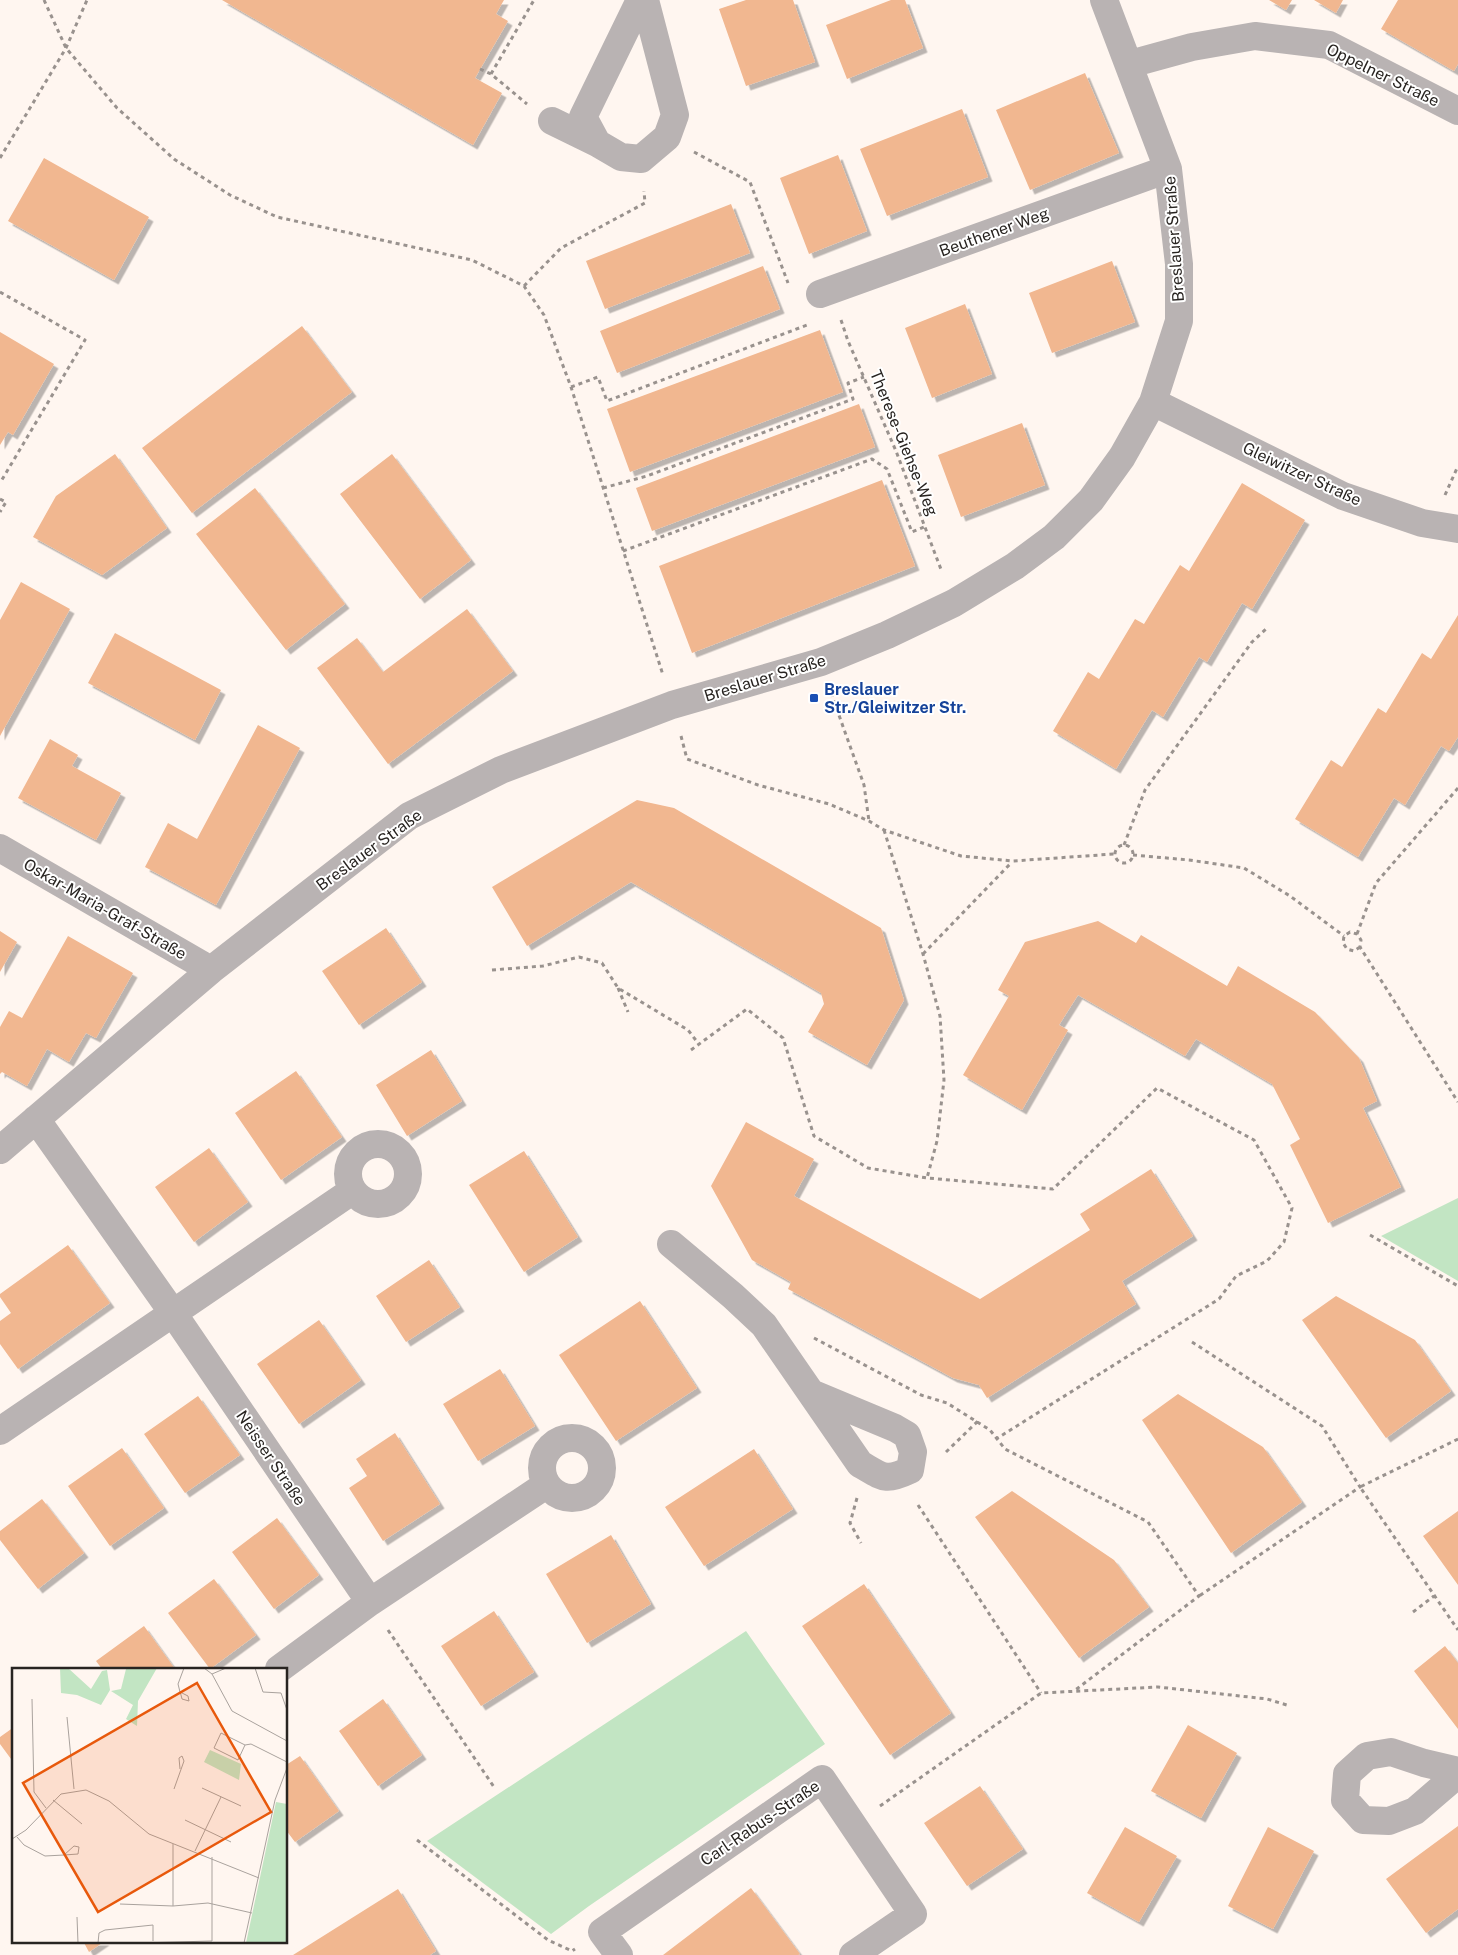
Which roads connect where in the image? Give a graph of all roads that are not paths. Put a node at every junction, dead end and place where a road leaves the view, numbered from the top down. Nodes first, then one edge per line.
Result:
1 (640, 0) edge
2 (645, 0) edge
3 (1104, 0) edge
4 (1130, 64) junction
5 (1458, 112) edge
6 (552, 121) dead end
7 (597, 143) junction
8 (1168, 169) junction
9 (826, 293) road end
10 (1153, 402) junction
11 (1458, 529) edge
12 (0, 848) edge
13 (210, 970) junction
14 (36, 1119) junction
15 (0, 1150) edge
16 (352, 1191) dead end
17 (671, 1244) dead end
18 (173, 1313) junction
19 (811, 1392) junction
20 (0, 1431) edge
21 (546, 1485) dead end
22 (370, 1602) junction
23 (280, 1668) edge
24 (619, 1955) edge
25 (853, 1955) edge

1 - 7 street
2 - 7 street
3 - 4 street, Breslauer Straße
4 - 5 street, Oppelner Straße
4 - 8 street, Breslauer Straße
6 - 7 street
8 - 9 street, Beuthener Weg
8 - 10 street, Breslauer Straße
10 - 11 street, Gleiwitzer Straße
10 - 13 street, Breslauer Straße
12 - 13 street, Oskar-Maria-Graf-Straße
13 - 14 street, Breslauer Straße
14 - 15 street, Breslauer Straße
14 - 18 street, Neisser Straße
16 - 18 street
17 - 19 street
18 - 20 street
18 - 22 street, Neisser Straße
19 - 19 street
21 - 22 street
22 - 23 street
24 - 25 street, Carl-Rabus-Straße

